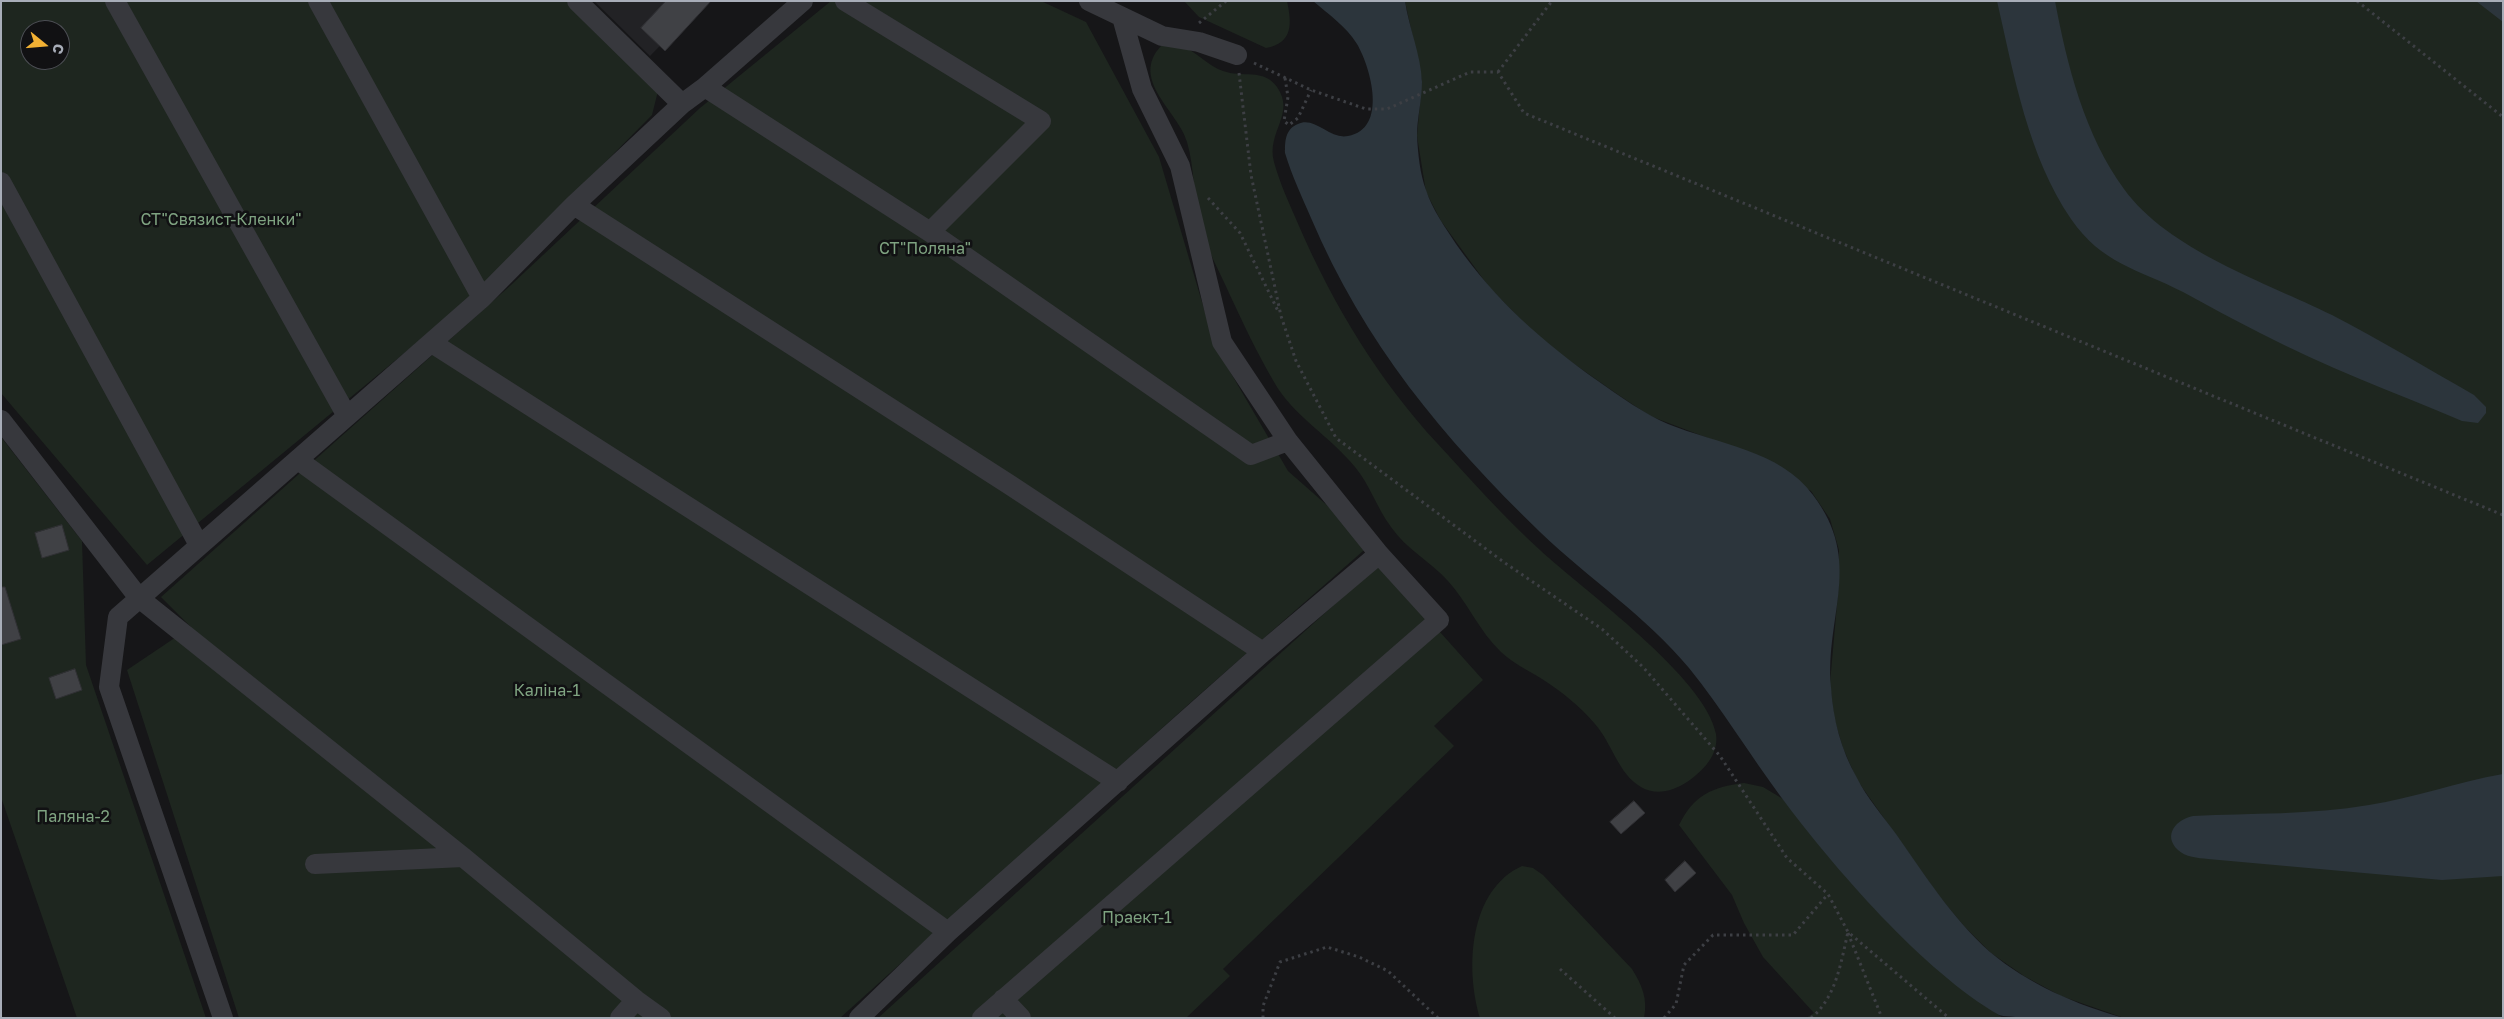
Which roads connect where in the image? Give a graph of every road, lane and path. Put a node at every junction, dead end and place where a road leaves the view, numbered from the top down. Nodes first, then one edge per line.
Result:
1 (115, 1) edge
2 (318, 1) edge
3 (577, 1) edge
4 (803, 1) edge
5 (845, 1) edge
6 (1089, 1) edge
7 (1552, 1) edge
8 (2357, 1) edge
9 (1122, 17) junction
10 (1237, 55) junction
11 (1498, 72) junction
12 (1285, 78) junction
13 (705, 87) junction
14 (1311, 90) junction
15 (682, 104) junction
16 (2503, 117) edge
17 (1, 182) edge
18 (1204, 193) dead end
19 (574, 205) junction
20 (930, 232) junction
21 (482, 298) junction
22 (1281, 316) junction
23 (432, 343) junction
24 (347, 416) junction
25 (1, 420) edge
26 (1288, 441) junction
27 (298, 460) junction
28 (2503, 515) edge
29 (199, 545) junction
30 (1379, 554) junction
31 (139, 598) junction
32 (1263, 652) junction
33 (1118, 782) junction
34 (463, 857) junction
35 (315, 864) dead end
36 (1828, 894) junction
37 (948, 932) junction
38 (1848, 932) junction
39 (1560, 969) dead end
40 (1003, 999) junction
41 (636, 1000) junction
42 (223, 1018) edge
43 (620, 1018) edge
44 (661, 1018) edge
45 (859, 1018) edge
46 (982, 1018) edge
47 (1021, 1018) edge
48 (1263, 1018) edge
49 (1438, 1018) edge
50 (1615, 1018) edge
51 (1664, 1018) edge
52 (1811, 1018) edge
53 (1882, 1018) edge
54 (1949, 1018) edge

1 - 24 street
2 - 21 street
3 - 15 street
4 - 13 street
5 - 20 street
6 - 9 street
7 - 11 path
8 - 16 path
9 - 10 street
9 - 26 street
10 - 12 path
10 - 22 path
11 - 14 path
11 - 28 path
12 - 14 path
12 - 14 path
13 - 15 street
13 - 20 street
15 - 19 street
17 - 29 street
18 - 22 path
19 - 21 street
19 - 32 street
20 - 26 street
21 - 23 street
22 - 36 path
23 - 24 street
23 - 33 street
24 - 27 street
25 - 31 street
26 - 30 street
27 - 29 street
27 - 37 street
29 - 31 street
30 - 32 street
30 - 40 street
31 - 34 street
31 - 42 street
32 - 33 street
33 - 37 street
34 - 35 street
34 - 41 street
36 - 38 path
36 - 51 path
37 - 45 street
38 - 52 path
38 - 53 path
38 - 54 path
39 - 50 path
40 - 46 street
40 - 47 street
41 - 43 street
41 - 44 street
48 - 49 path

